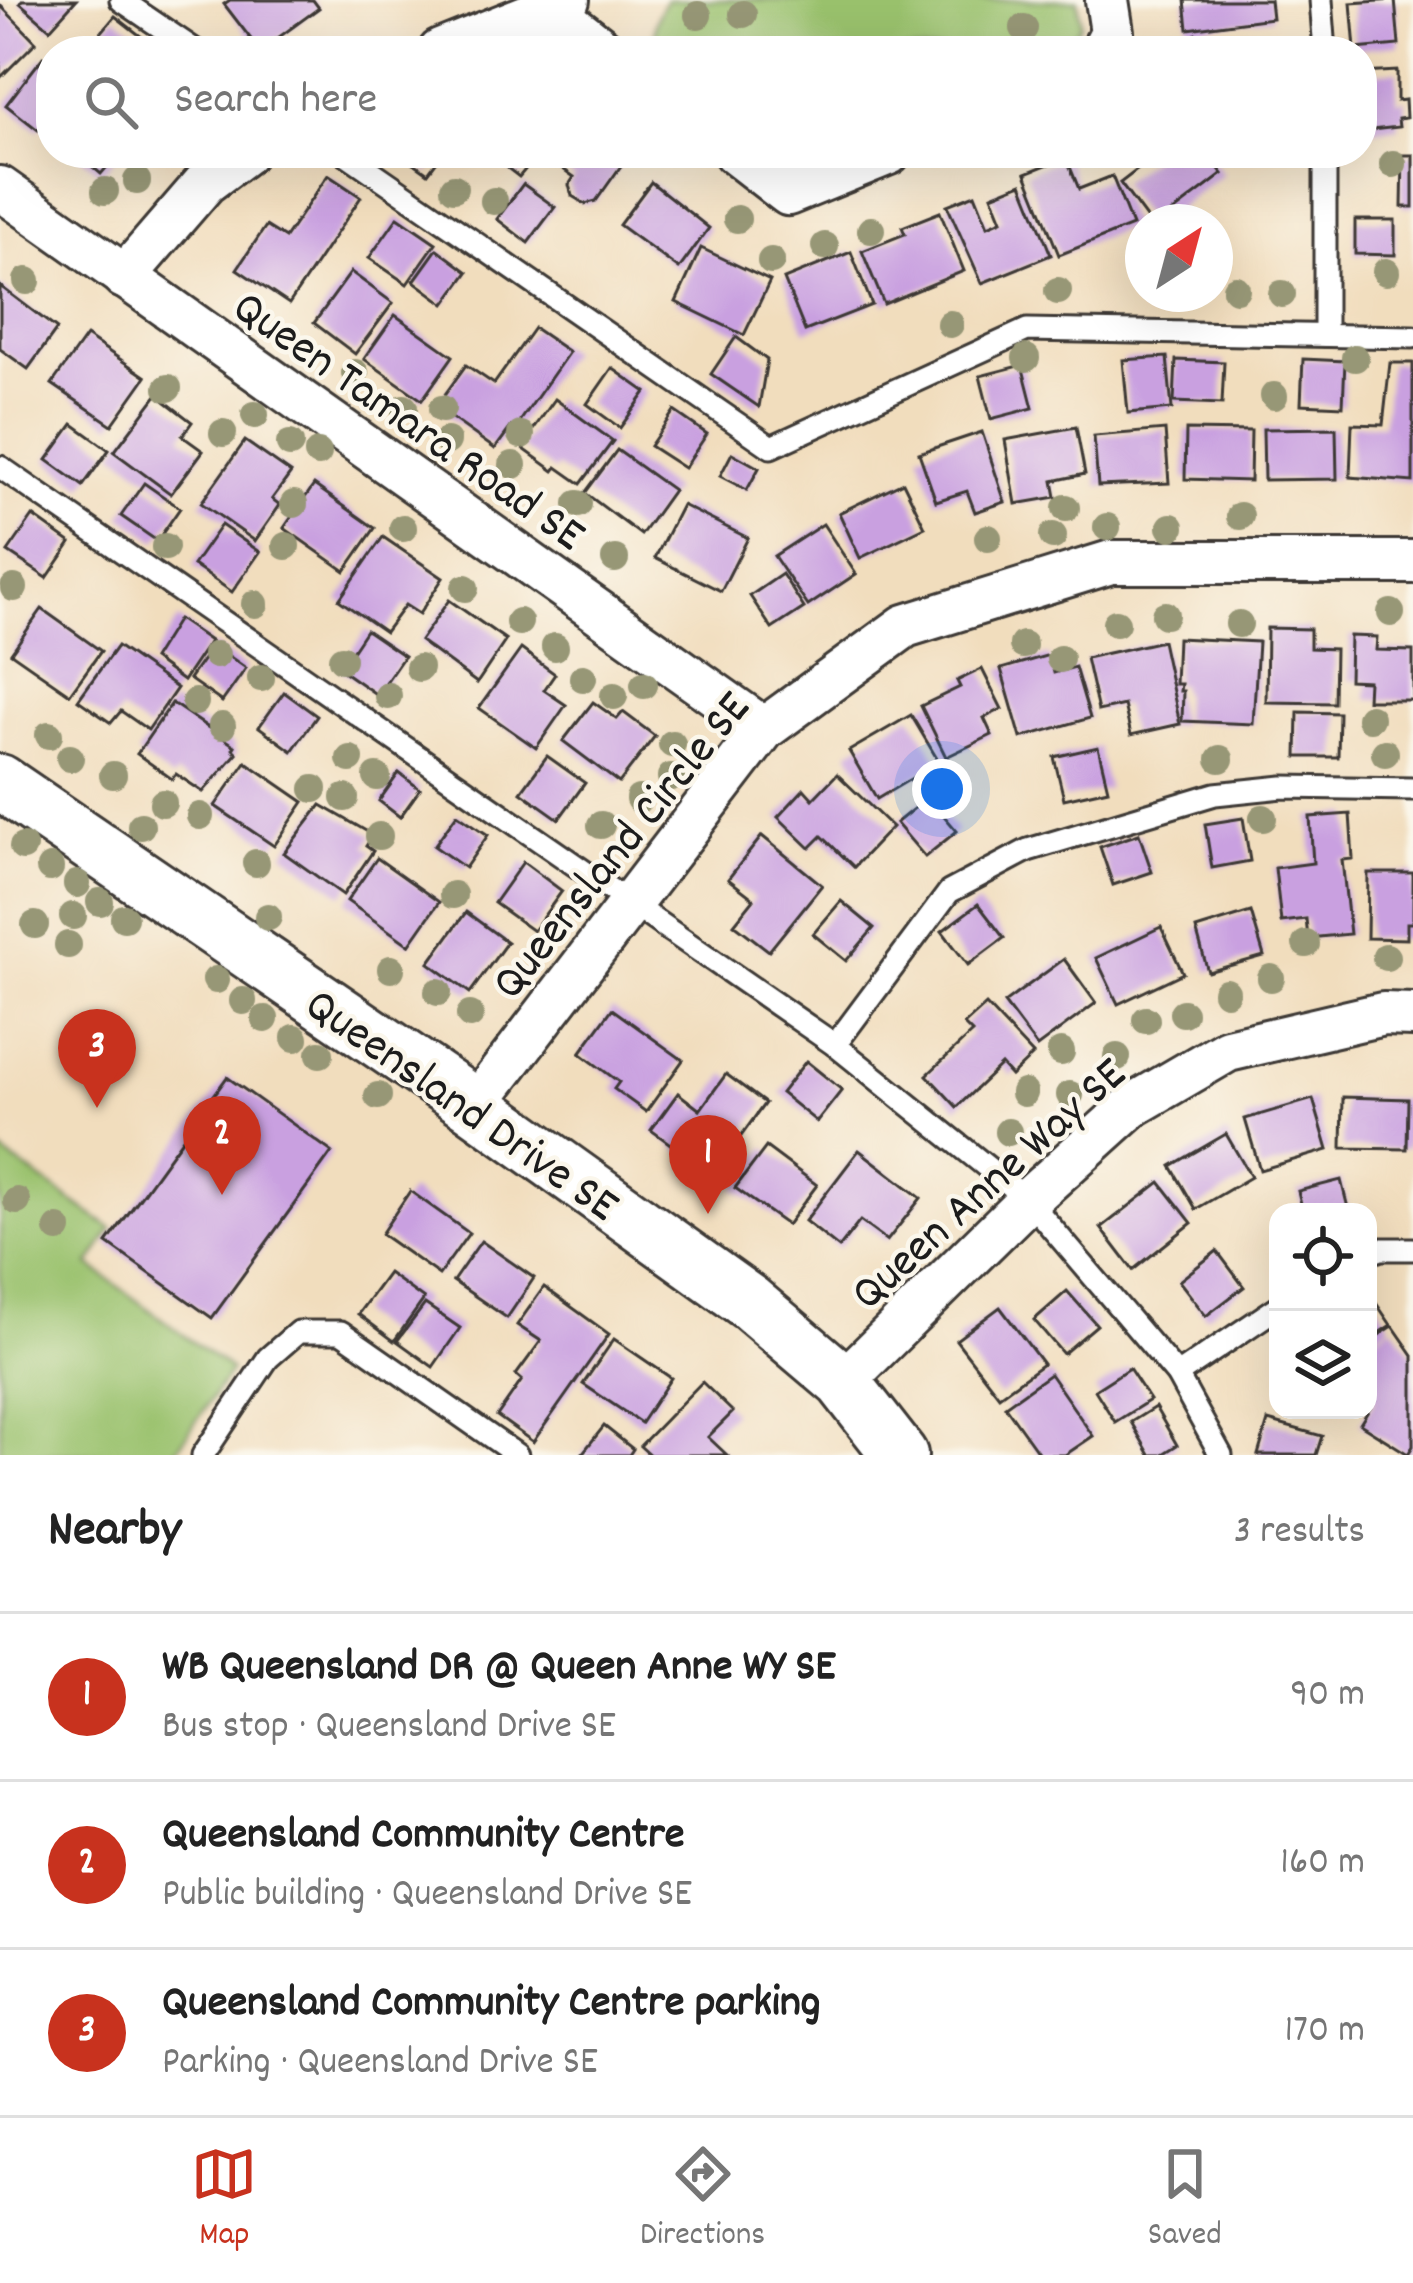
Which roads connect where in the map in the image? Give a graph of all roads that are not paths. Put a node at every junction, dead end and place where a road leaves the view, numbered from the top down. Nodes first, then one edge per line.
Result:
1 (121, 0) edge
2 (1107, 0) edge
3 (1321, 0) edge
4 (559, 4) edge
5 (174, 36) edge
6 (478, 36) edge
7 (590, 36) edge
8 (1110, 36) edge
9 (1324, 36) edge
10 (225, 168) edge
11 (367, 168) edge
12 (754, 168) edge
13 (852, 168) edge
14 (1325, 168) edge
15 (0, 188) edge
16 (124, 278) junction
17 (1325, 335) junction
18 (1413, 337) edge
19 (0, 467) edge
20 (1413, 562) edge
21 (764, 729) junction
22 (1, 785) edge
23 (1413, 789) edge
24 (629, 904) junction
25 (1413, 1015) edge
26 (835, 1045) junction
27 (475, 1106) junction
28 (1028, 1200) junction
29 (1413, 1249) edge
30 (1377, 1251) edge
31 (1272, 1311) edge
32 (1177, 1375) junction
33 (843, 1382) junction
34 (202, 1455) edge
35 (517, 1455) edge
36 (900, 1455) edge
37 (1222, 1455) edge

1 - 5 lane
2 - 8 street
3 - 9 lane
4 - 6 street
4 - 7 street
10 - 16 street
11 - 17 lane
12 - 13 street
14 - 17 lane
15 - 16 street, Queen Tamara Road SE
16 - 21 street, Queen Tamara Road SE
17 - 18 lane
19 - 24 lane
20 - 21 street, Queensland Circle SE
21 - 24 street, Queensland Circle SE
22 - 27 street, Queensland Drive SE
23 - 26 lane
24 - 26 lane
24 - 27 street, Queensland Circle SE
25 - 28 street, Queen Anne Way SE
26 - 28 lane
27 - 33 street, Queensland Drive SE
28 - 32 lane
28 - 33 street, Queen Anne Way SE
29 - 30 lane
31 - 32 lane
32 - 37 lane
33 - 36 street, Queensland Drive SE
34 - 35 lane

